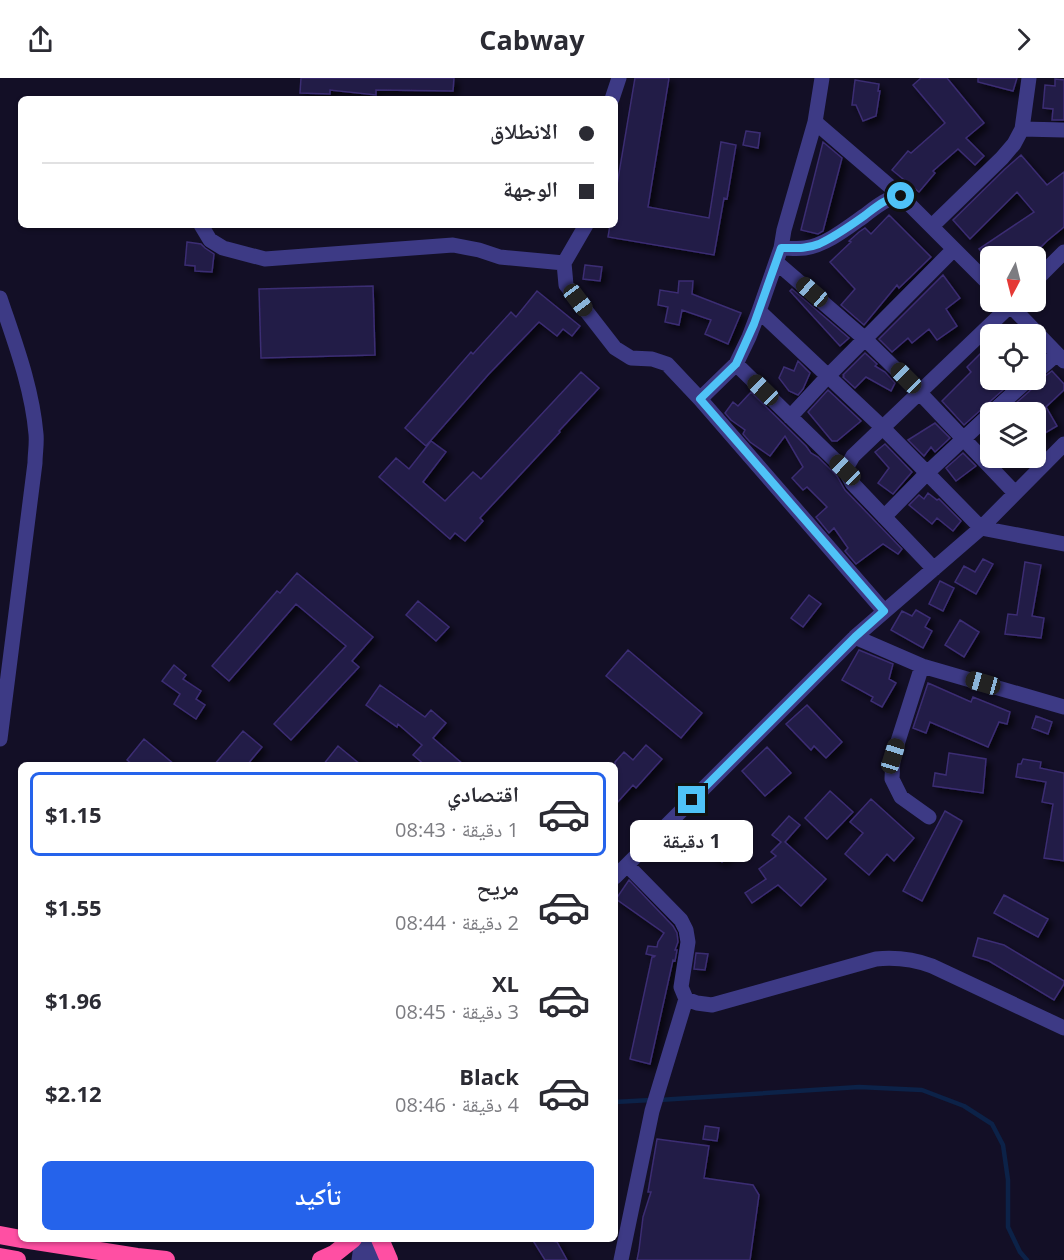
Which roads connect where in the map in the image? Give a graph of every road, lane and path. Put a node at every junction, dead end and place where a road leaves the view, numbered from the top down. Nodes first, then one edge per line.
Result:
1 (619, 78) edge
2 (822, 78) edge
3 (1029, 78) edge
4 (613, 96) edge
5 (815, 122) junction
6 (1022, 129) junction
7 (1064, 130) edge
8 (901, 196) junction
9 (932, 226) junction
10 (203, 228) edge
11 (584, 228) edge
12 (954, 249) junction
13 (1064, 252) edge
14 (778, 255) junction
15 (564, 263) junction
16 (1046, 270) edge
17 (980, 275) edge
18 (0, 298) edge
19 (759, 311) junction
20 (1001, 312) edge
21 (1018, 312) edge
22 (865, 339) junction
23 (1060, 357) edge
24 (736, 364) junction
25 (1046, 366) edge
26 (828, 376) junction
27 (1017, 390) edge
28 (919, 392) junction
29 (700, 399) junction
30 (1003, 402) edge
31 (790, 417) junction
32 (980, 423) edge
33 (882, 427) junction
34 (963, 438) junction
35 (1064, 444) edge
36 (845, 470) junction
37 (927, 473) junction
38 (1015, 493) junction
39 (884, 517) junction
40 (981, 528) junction
41 (1064, 544) edge
42 (934, 568) junction
43 (884, 611) junction
44 (855, 637) junction
45 (922, 666) junction
46 (1064, 707) edge
47 (0, 739) edge
48 (929, 817) dead end
49 (627, 865) junction
50 (618, 874) edge
51 (686, 999) junction
52 (1064, 1028) edge
53 (0, 1235) edge
54 (18, 1238) edge
55 (41, 1242) edge
56 (349, 1242) edge
57 (362, 1242) edge
58 (378, 1242) edge
59 (380, 1242) edge
60 (0, 1257) edge
61 (17, 1260) edge
62 (166, 1260) edge
63 (321, 1260) edge
64 (359, 1260) edge
65 (374, 1260) edge
66 (389, 1260) edge
67 (621, 1260) edge

1 - 4 street
2 - 5 street
3 - 6 street
5 - 8 street
5 - 14 street
6 - 7 street
6 - 9 street
8 - 9 street
8 - 14 street
9 - 12 street
10 - 15 street
11 - 15 street
12 - 17 street
12 - 22 street
13 - 16 street
14 - 19 street
14 - 22 street
15 - 29 street
18 - 47 street
19 - 24 street
19 - 26 street
20 - 28 street
21 - 23 street
22 - 26 street
22 - 28 street
23 - 25 street
24 - 29 street
24 - 31 street
26 - 31 street
26 - 33 street
27 - 30 street
28 - 33 street
28 - 34 street
29 - 43 street
31 - 36 street
32 - 34 street
33 - 36 street
33 - 37 street
34 - 37 street
34 - 38 street
35 - 38 street
36 - 39 street
37 - 39 street
37 - 40 street
38 - 40 street
39 - 42 street
40 - 41 street
40 - 42 street
42 - 43 street
43 - 44 street
44 - 45 street
44 - 49 street
45 - 46 street
45 - 48 street
49 - 50 street
49 - 51 street
51 - 52 street
51 - 67 street
53 - 54 highway
55 - 62 highway
56 - 63 highway
57 - 64 street
58 - 65 street
59 - 66 highway
60 - 61 highway

